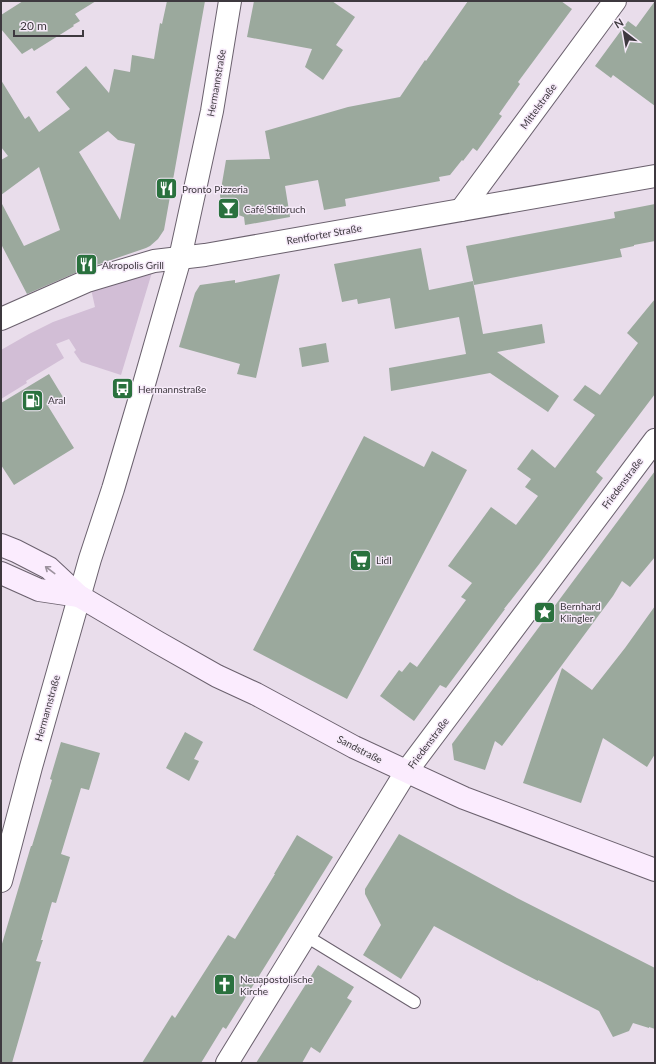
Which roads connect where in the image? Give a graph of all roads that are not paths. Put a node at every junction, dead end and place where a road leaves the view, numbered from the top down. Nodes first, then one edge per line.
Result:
1 (230, 1) edge
2 (615, 1) edge
3 (655, 176) edge
4 (461, 210) junction
5 (180, 258) junction
6 (1, 319) edge
7 (655, 440) edge
8 (1, 545) edge
9 (1, 573) edge
10 (79, 596) junction
11 (406, 772) junction
12 (655, 870) edge
13 (1, 880) edge
14 (306, 936) junction
15 (414, 1002) dead end
16 (227, 1063) edge

1 - 5 street, Hermannstraße
2 - 4 street, Mittelstraße
3 - 4 street, Rentforter Straße
4 - 5 street, Rentforter Straße
5 - 6 street, Rentforter Straße
5 - 10 street, Hermannstraße
7 - 11 street, Friedenstraße
10 -> 8 main road, Sandstraße
9 - 10 main road, Sandstraße
10 - 11 main road, Sandstraße
10 - 13 street, Hermannstraße
11 - 12 main road, Sandstraße
11 - 14 street, Friedenstraße
14 - 15 lane
14 - 16 street, Friedenstraße

